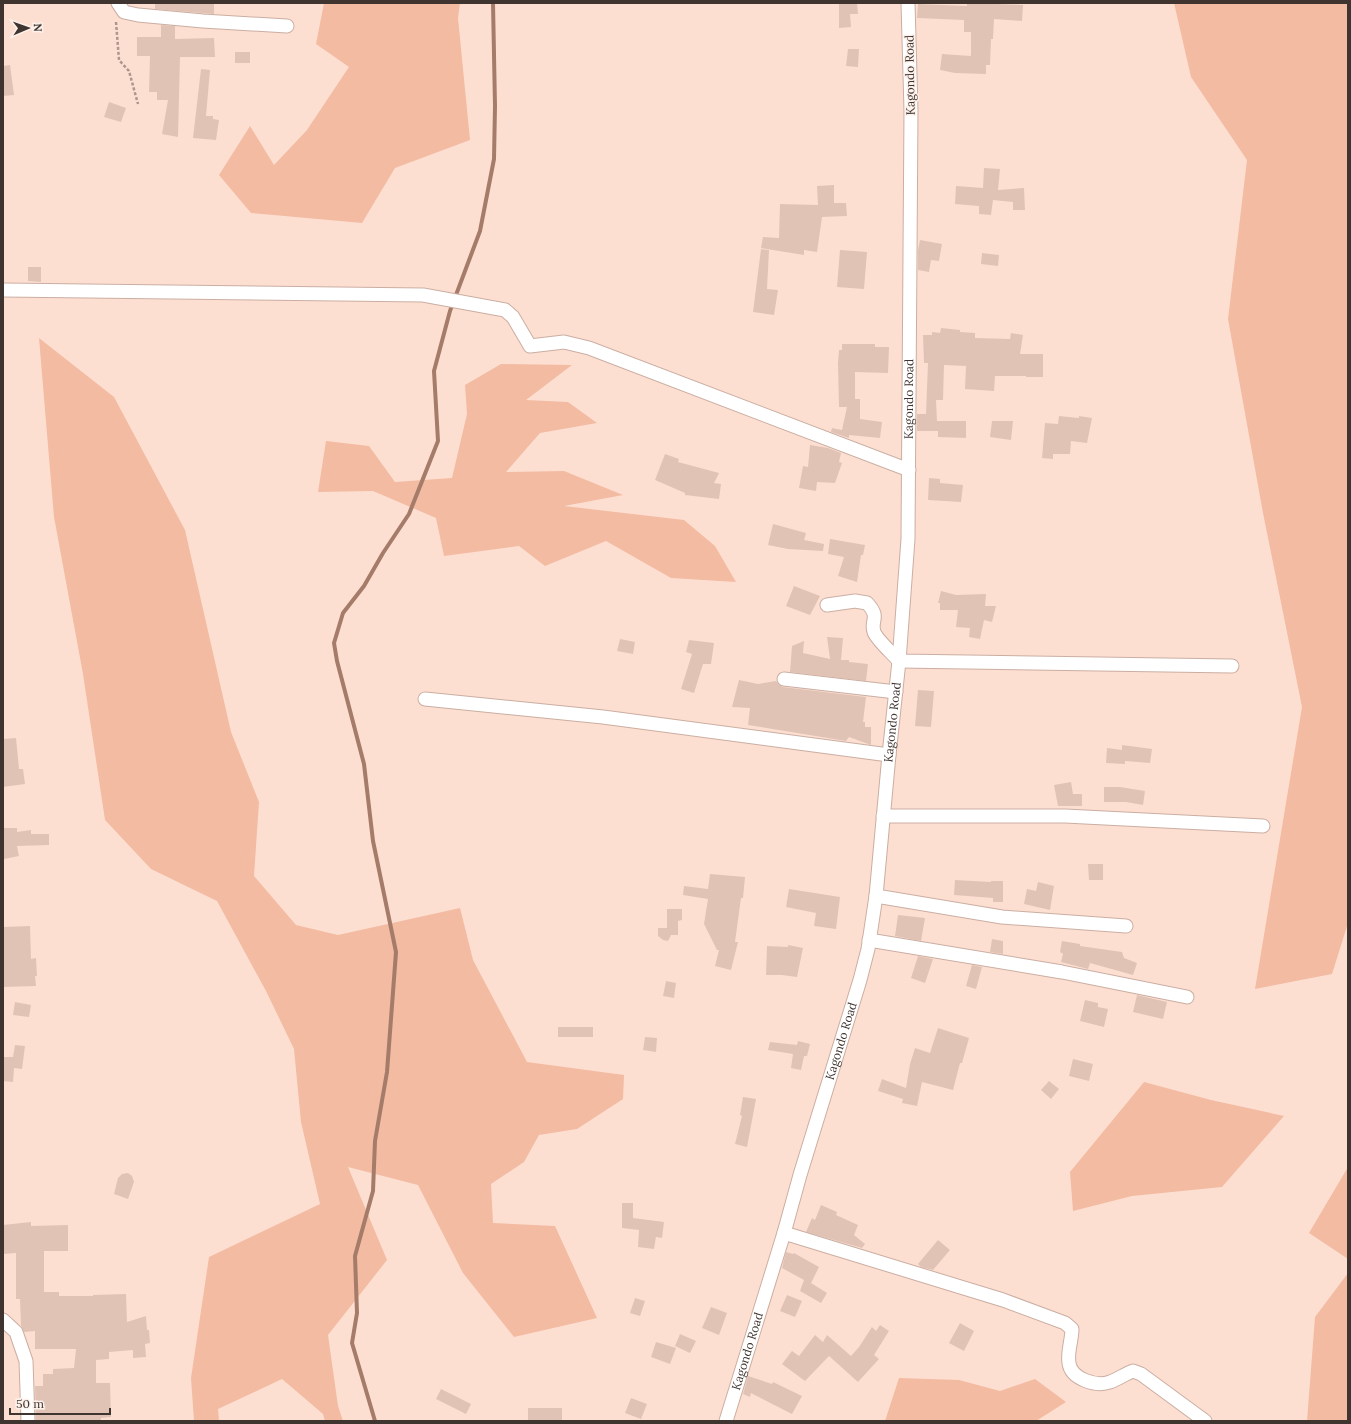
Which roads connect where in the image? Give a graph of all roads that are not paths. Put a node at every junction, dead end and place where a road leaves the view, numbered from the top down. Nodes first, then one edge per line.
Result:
1 (118, 3) edge
2 (908, 3) edge
3 (287, 26) dead end
4 (3, 290) edge
5 (909, 470) junction
6 (826, 605) dead end
7 (899, 661) junction
8 (1232, 666) dead end
9 (784, 679) dead end
10 (896, 692) junction
11 (425, 699) dead end
12 (889, 754) junction
13 (883, 816) junction
14 (1263, 826) dead end
15 (876, 896) junction
16 (1126, 926) dead end
17 (869, 940) junction
18 (1187, 997) dead end
19 (784, 1233) junction
20 (3, 1320) edge
21 (28, 1421) edge
22 (726, 1421) edge
23 (1205, 1421) edge

1 - 3 street
2 - 5 street, Kagondo Road
4 - 5 street
5 - 7 street, Kagondo Road
6 - 7 street
7 - 8 street
7 - 10 street, Kagondo Road
9 - 10 street
10 - 12 street, Kagondo Road
11 - 12 street
12 - 13 street, Kagondo Road
13 - 14 street
13 - 15 street, Kagondo Road
15 - 16 street
15 - 17 street, Kagondo Road
17 - 18 street
17 - 19 street, Kagondo Road
19 - 22 street, Kagondo Road
19 - 23 street
20 - 21 street

